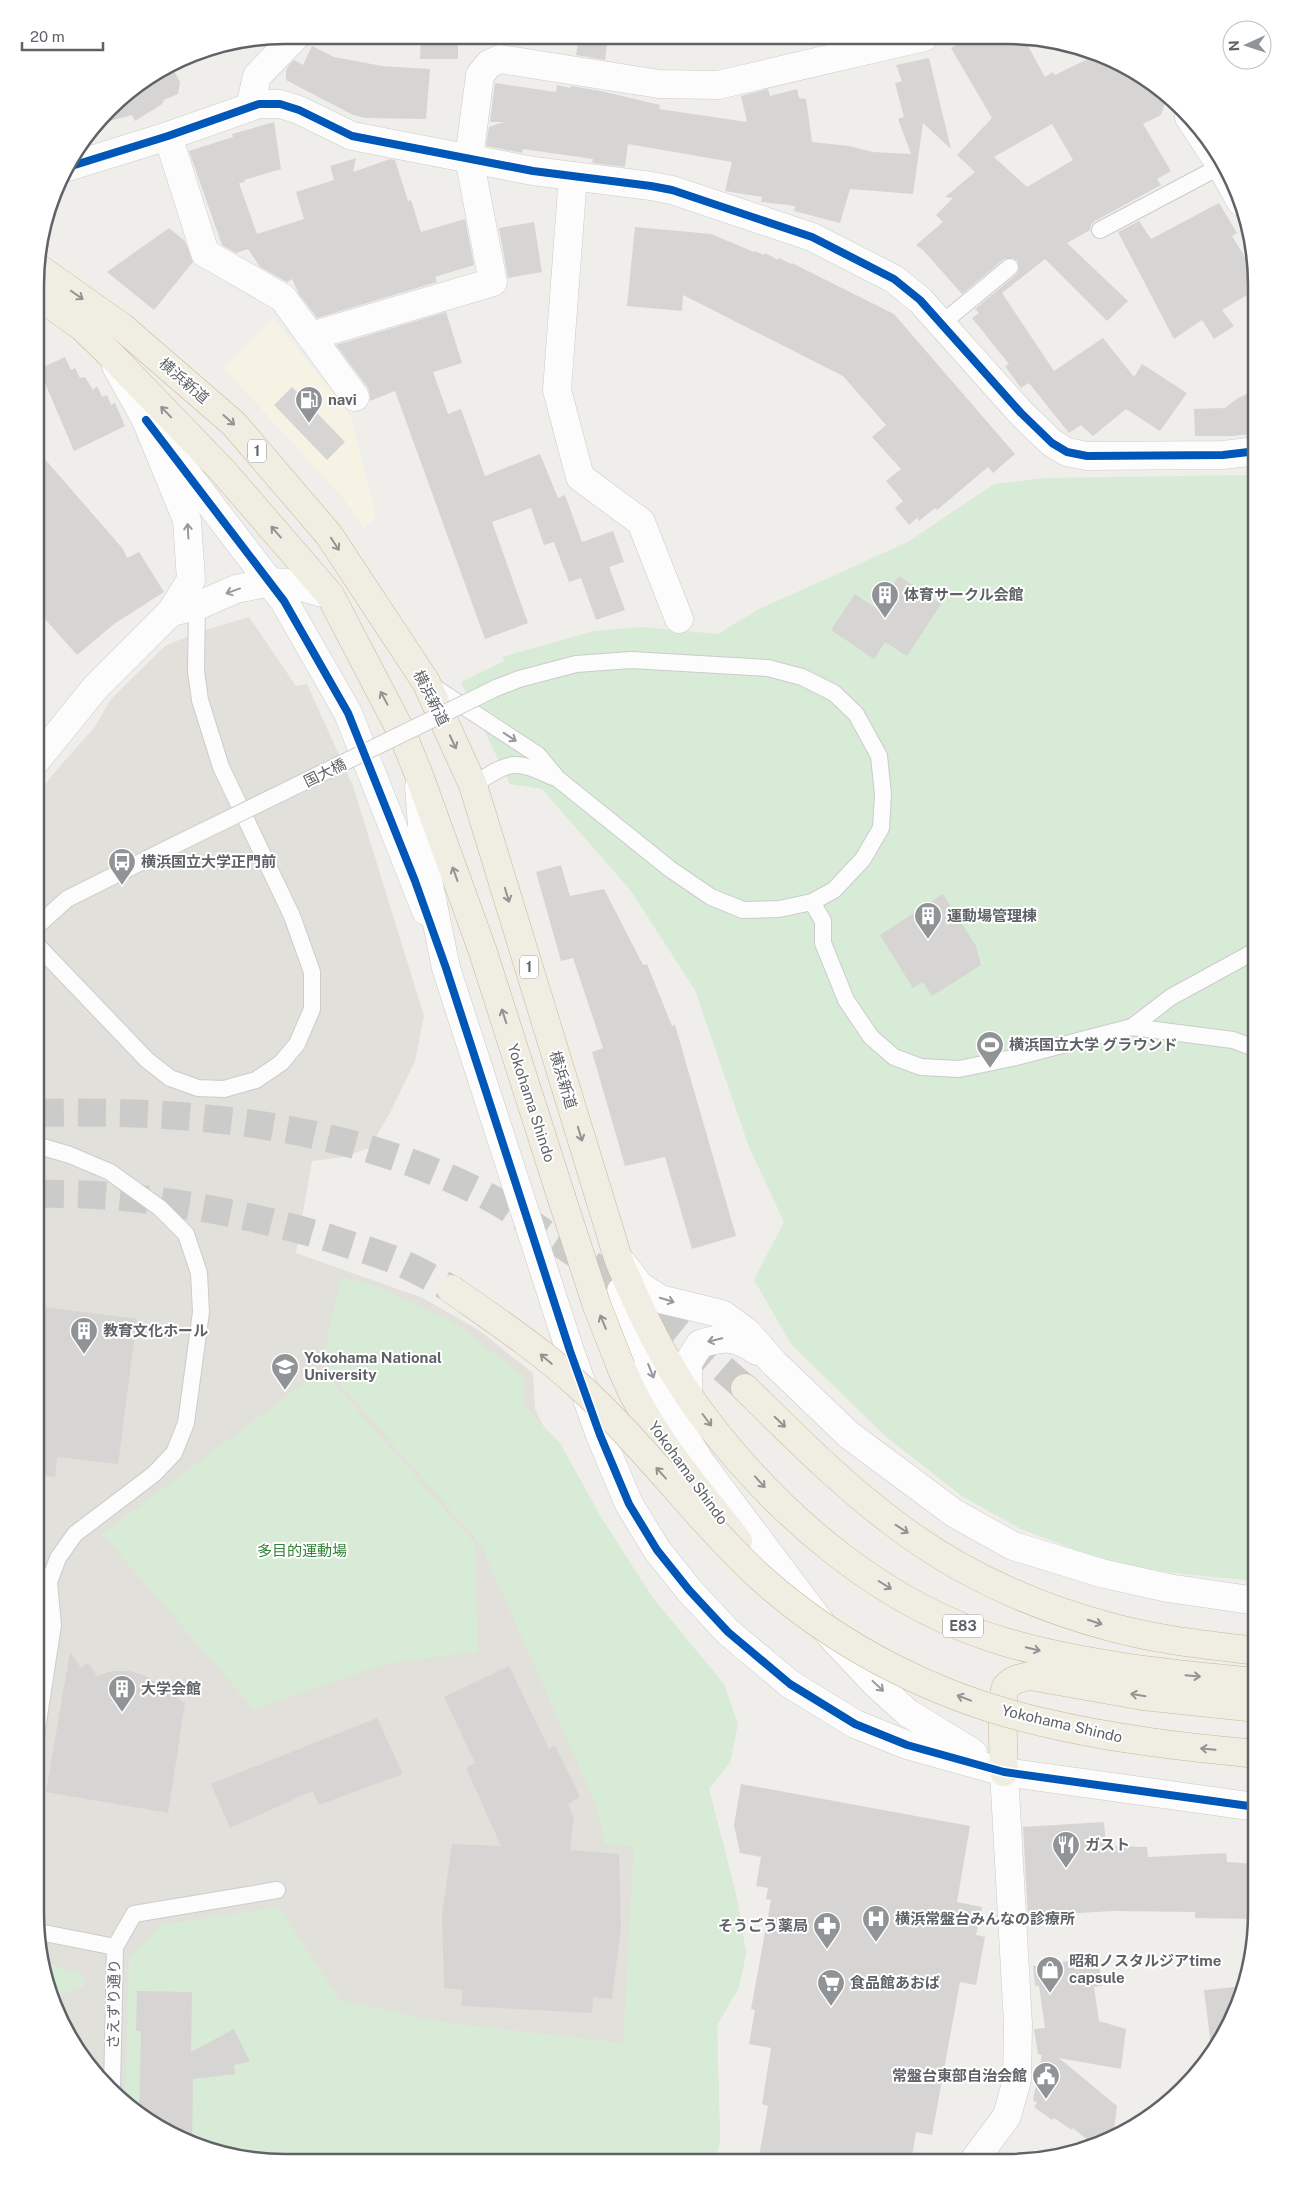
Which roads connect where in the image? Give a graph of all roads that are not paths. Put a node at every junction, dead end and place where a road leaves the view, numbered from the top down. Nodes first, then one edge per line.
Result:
1 (288, 44) edge
2 (894, 44) edge
3 (250, 107) junction
4 (168, 136) junction
5 (469, 158) junction
6 (76, 165) edge
7 (1218, 168) edge
8 (573, 176) junction
9 (1100, 230) dead end
10 (1010, 267) dead end
11 (44, 272) edge
12 (44, 300) edge
13 (940, 324) junction
14 (311, 336) junction
15 (108, 352) junction
16 (355, 397) dead end
17 (146, 420) junction
18 (1248, 453) edge
19 (270, 582) junction
20 (194, 593) junction
21 (330, 595) junction
22 (679, 619) dead end
23 (426, 682) junction
24 (44, 751) edge
25 (419, 775) junction
26 (558, 779) junction
27 (473, 785) junction
28 (812, 902) junction
29 (44, 920) edge
30 (44, 952) edge
31 (1248, 955) edge
32 (446, 968) junction
33 (1132, 1027) junction
34 (1248, 1045) edge
35 (44, 1147) edge
36 (618, 1258) junction
37 (452, 1289) tunnel mouth
38 (660, 1346) joint
39 (774, 1363) junction
40 (745, 1388) tunnel mouth
41 (688, 1393) junction
42 (1248, 1600) edge
43 (795, 1606) junction
44 (1248, 1650) edge
45 (1248, 1681) edge
46 (44, 1684) edge
47 (1248, 1707) edge
48 (1248, 1753) edge
49 (1004, 1772) junction
50 (1248, 1806) edge
51 (277, 1890) dead end
52 (45, 1933) edge
53 (115, 1947) junction
54 (112, 2082) edge
55 (979, 2154) edge

1 - 3 street
2 - 5 street
3 - 4 street
3 - 5 street
4 - 6 street
4 - 14 street
5 - 8 street
5 - 14 street
7 - 9 lane
8 - 13 street
8 - 22 street
10 - 13 lane
11 -> 23 highway, 横浜新道 / 1
12 - 15 highway
13 - 18 street
14 - 16 street
15 - 17 street
21 -> 15 highway
17 - 19 street
20 -> 17 street
19 -> 20 street
19 - 21 street
19 - 32 street
20 - 24 street
20 - 30 lane
25 -> 21 highway
23 -> 26 lane
23 -> 27 highway, 横浜新道 / 1
25 - 32 street
43 -> 25 highway, Yokohama Shindo, bridge
26 - 27 lane
26 - 28 lane, 国大橋
27 -> 36 highway, 横浜新道 / 1
28 - 29 lane, 国大橋, bridge
28 - 33 lane
31 - 33 lane
32 - 49 street
33 - 34 lane
35 - 46 lane
36 - 38 highway, 1
36 -> 39 street
36 -> 49 street
43 -> 37 highway, bridge
38 - 41 highway, E83
39 -> 41 street
39 - 42 street
40 -> 44 highway
41 -> 45 highway, E83
48 -> 43 highway, Yokohama Shindo, bridge
47 -> 49 highway
49 - 50 street
49 - 55 street
51 - 53 lane
52 - 53 lane
53 - 54 lane, さえずり通り

